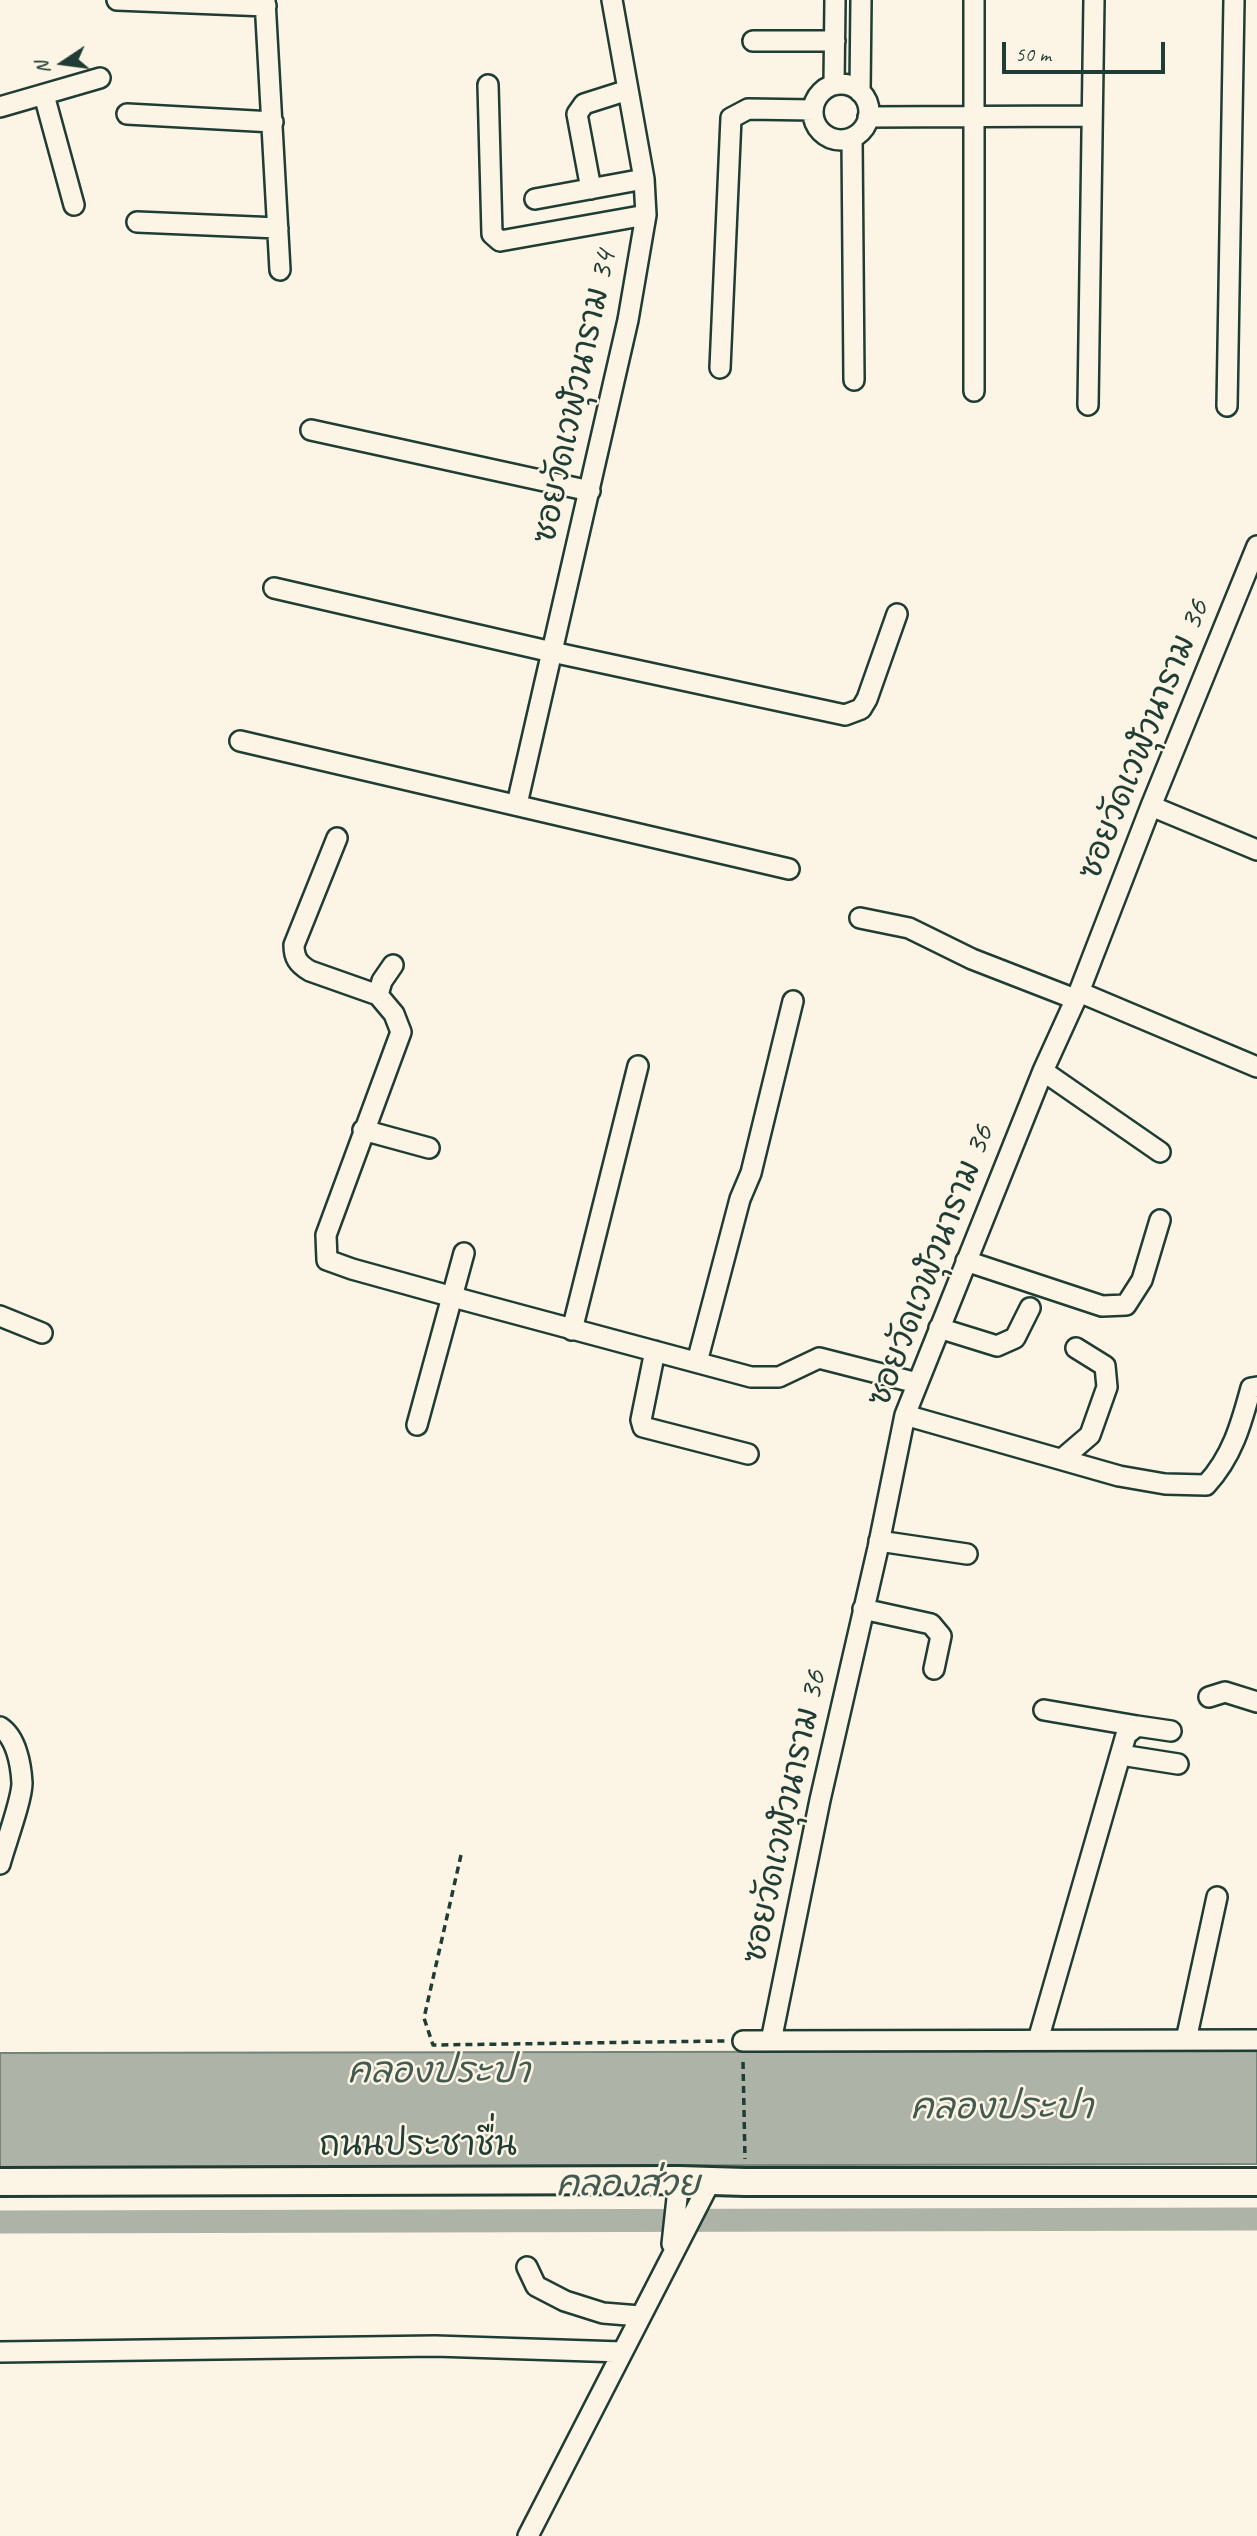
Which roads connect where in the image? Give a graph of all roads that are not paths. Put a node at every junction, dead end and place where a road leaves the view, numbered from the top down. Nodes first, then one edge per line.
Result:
1 (117, 0) edge
2 (612, 0) edge
3 (835, 0) edge
4 (861, 0) edge
5 (974, 0) edge
6 (1094, 0) edge
7 (1234, 0) edge
8 (266, 3) edge
9 (753, 41) dead end
10 (835, 41) junction
11 (100, 78) dead end
12 (488, 85) dead end
13 (834, 85) junction
14 (628, 90) junction
15 (860, 92) junction
16 (44, 94) junction
17 (0, 107) edge
18 (813, 110) junction
19 (127, 114) dead end
20 (1093, 116) junction
21 (868, 117) junction
22 (974, 117) junction
23 (273, 121) junction
24 (852, 138) junction
25 (645, 179) junction
26 (591, 189) junction
27 (535, 199) dead end
28 (74, 205) dead end
29 (646, 215) junction
30 (137, 222) dead end
31 (278, 228) junction
32 (280, 270) dead end
33 (720, 368) dead end
34 (853, 380) dead end
35 (974, 391) dead end
36 (1088, 405) dead end
37 (1227, 406) dead end
38 (311, 430) dead end
39 (590, 491) junction
40 (1257, 547) edge
41 (274, 588) dead end
42 (897, 614) dead end
43 (551, 652) junction
44 (240, 741) dead end
45 (516, 804) junction
46 (1151, 806) junction
47 (337, 838) dead end
48 (1257, 850) edge
49 (789, 869) dead end
50 (860, 918) dead end
51 (393, 965) dead end
52 (378, 995) junction
53 (1077, 996) junction
54 (793, 1001) dead end
55 (638, 1066) dead end
56 (1257, 1067) edge
57 (1043, 1071) junction
58 (363, 1130) junction
59 (429, 1148) dead end
60 (1160, 1152) dead end
61 (1160, 1220) dead end
62 (464, 1253) dead end
63 (966, 1261) junction
64 (453, 1297) junction
65 (1031, 1308) dead end
66 (0, 1316) edge
67 (939, 1328) junction
68 (572, 1330) junction
69 (42, 1333) dead end
70 (1076, 1348) dead end
71 (655, 1351) junction
72 (696, 1362) junction
73 (917, 1383) junction
74 (1257, 1387) edge
75 (905, 1415) junction
76 (417, 1425) dead end
77 (748, 1454) dead end
78 (1062, 1459) junction
79 (879, 1541) junction
80 (967, 1553) dead end
81 (863, 1609) junction
82 (934, 1669) dead end
83 (1209, 1697) dead end
84 (1257, 1702) edge
85 (1044, 1710) dead end
86 (1138, 1726) junction
87 (0, 1727) edge
88 (1171, 1731) dead end
89 (1121, 1755) junction
90 (1178, 1764) dead end
91 (0, 1864) edge
92 (1217, 1897) dead end
93 (1038, 2040) junction
94 (1186, 2040) junction
95 (1257, 2040) edge
96 (771, 2041) junction
97 (743, 2050) road end
98 (679, 2180) junction
99 (710, 2180) junction
100 (0, 2182) edge
101 (1257, 2182) edge
102 (671, 2255) junction
103 (527, 2267) dead end
104 (640, 2316) junction
105 (0, 2352) edge
106 (622, 2352) junction
107 (528, 2536) edge

1 - 8 street
2 - 14 street, ซอยวัดเวฬุวนาราม 34
3 - 10 street
4 - 15 street
5 - 22 street
6 - 20 street
7 - 37 street
8 - 23 street
9 - 10 street
10 - 13 street
11 - 16 street
12 - 29 street
13 - 15 street
13 - 18 street
14 - 25 street, ซอยวัดเวฬุวนาราม 34
14 - 26 street
15 - 21 street
16 - 17 street
16 - 28 street
18 - 24 street
18 - 33 street
19 - 23 street
20 - 22 street
20 - 36 street
21 - 22 street
21 - 24 street
22 - 35 street
23 - 31 street
24 - 34 street
25 - 26 street
25 - 29 street, ซอยวัดเวฬุวนาราม 34
26 - 27 street
29 - 39 street, ซอยวัดเวฬุวนาราม 34
30 - 31 street
31 - 32 street
38 - 39 street
39 - 43 street, ซอยวัดเวฬุวนาราม 34
40 - 46 street, ซอยวัดเวฬุวนาราม 36
41 - 43 street
42 - 43 street
43 - 45 street, ซอยวัดเวฬุวนาราม 34
44 - 45 street
45 - 49 street
46 - 48 street
46 - 53 street, ซอยวัดเวฬุวนาราม 36
47 - 52 street
50 - 53 street
51 - 52 street
52 - 58 street
53 - 56 street
53 - 57 street, ซอยวัดเวฬุวนาราม 36
54 - 72 street
55 - 68 street
57 - 60 street
57 - 63 street, ซอยวัดเวฬุวนาราม 36
58 - 59 street
58 - 64 street
61 - 63 street
62 - 64 street
63 - 67 street, ซอยวัดเวฬุวนาราม 36
64 - 68 street
64 - 76 street
65 - 67 street
66 - 69 street
67 - 73 street, ซอยวัดเวฬุวนาราม 36
68 - 71 street
70 - 78 street
71 - 72 street
71 - 77 street
72 - 73 street
73 - 75 street, ซอยวัดเวฬุวนาราม 36
74 - 78 street
75 - 78 street
75 - 79 street, ซอยวัดเวฬุวนาราม 36
79 - 80 street
79 - 81 street, ซอยวัดเวฬุวนาราม 36
81 - 82 street
81 - 96 street, ซอยวัดเวฬุวนาราม 36
83 - 84 street
85 - 86 street
86 - 88 street
86 - 89 street
87 - 91 street
89 - 90 street
89 - 93 street
92 - 94 street
93 - 94 street
93 - 96 street
94 - 95 street
96 - 97 street
98 - 99 street, ถนนประชาชื่น
98 - 100 street, ถนนประชาชื่น
98 - 102 street
99 - 101 street, ถนนประชาชื่น
99 - 102 street
102 - 104 street
103 - 104 street
104 - 106 street
105 - 106 street
106 - 107 street

